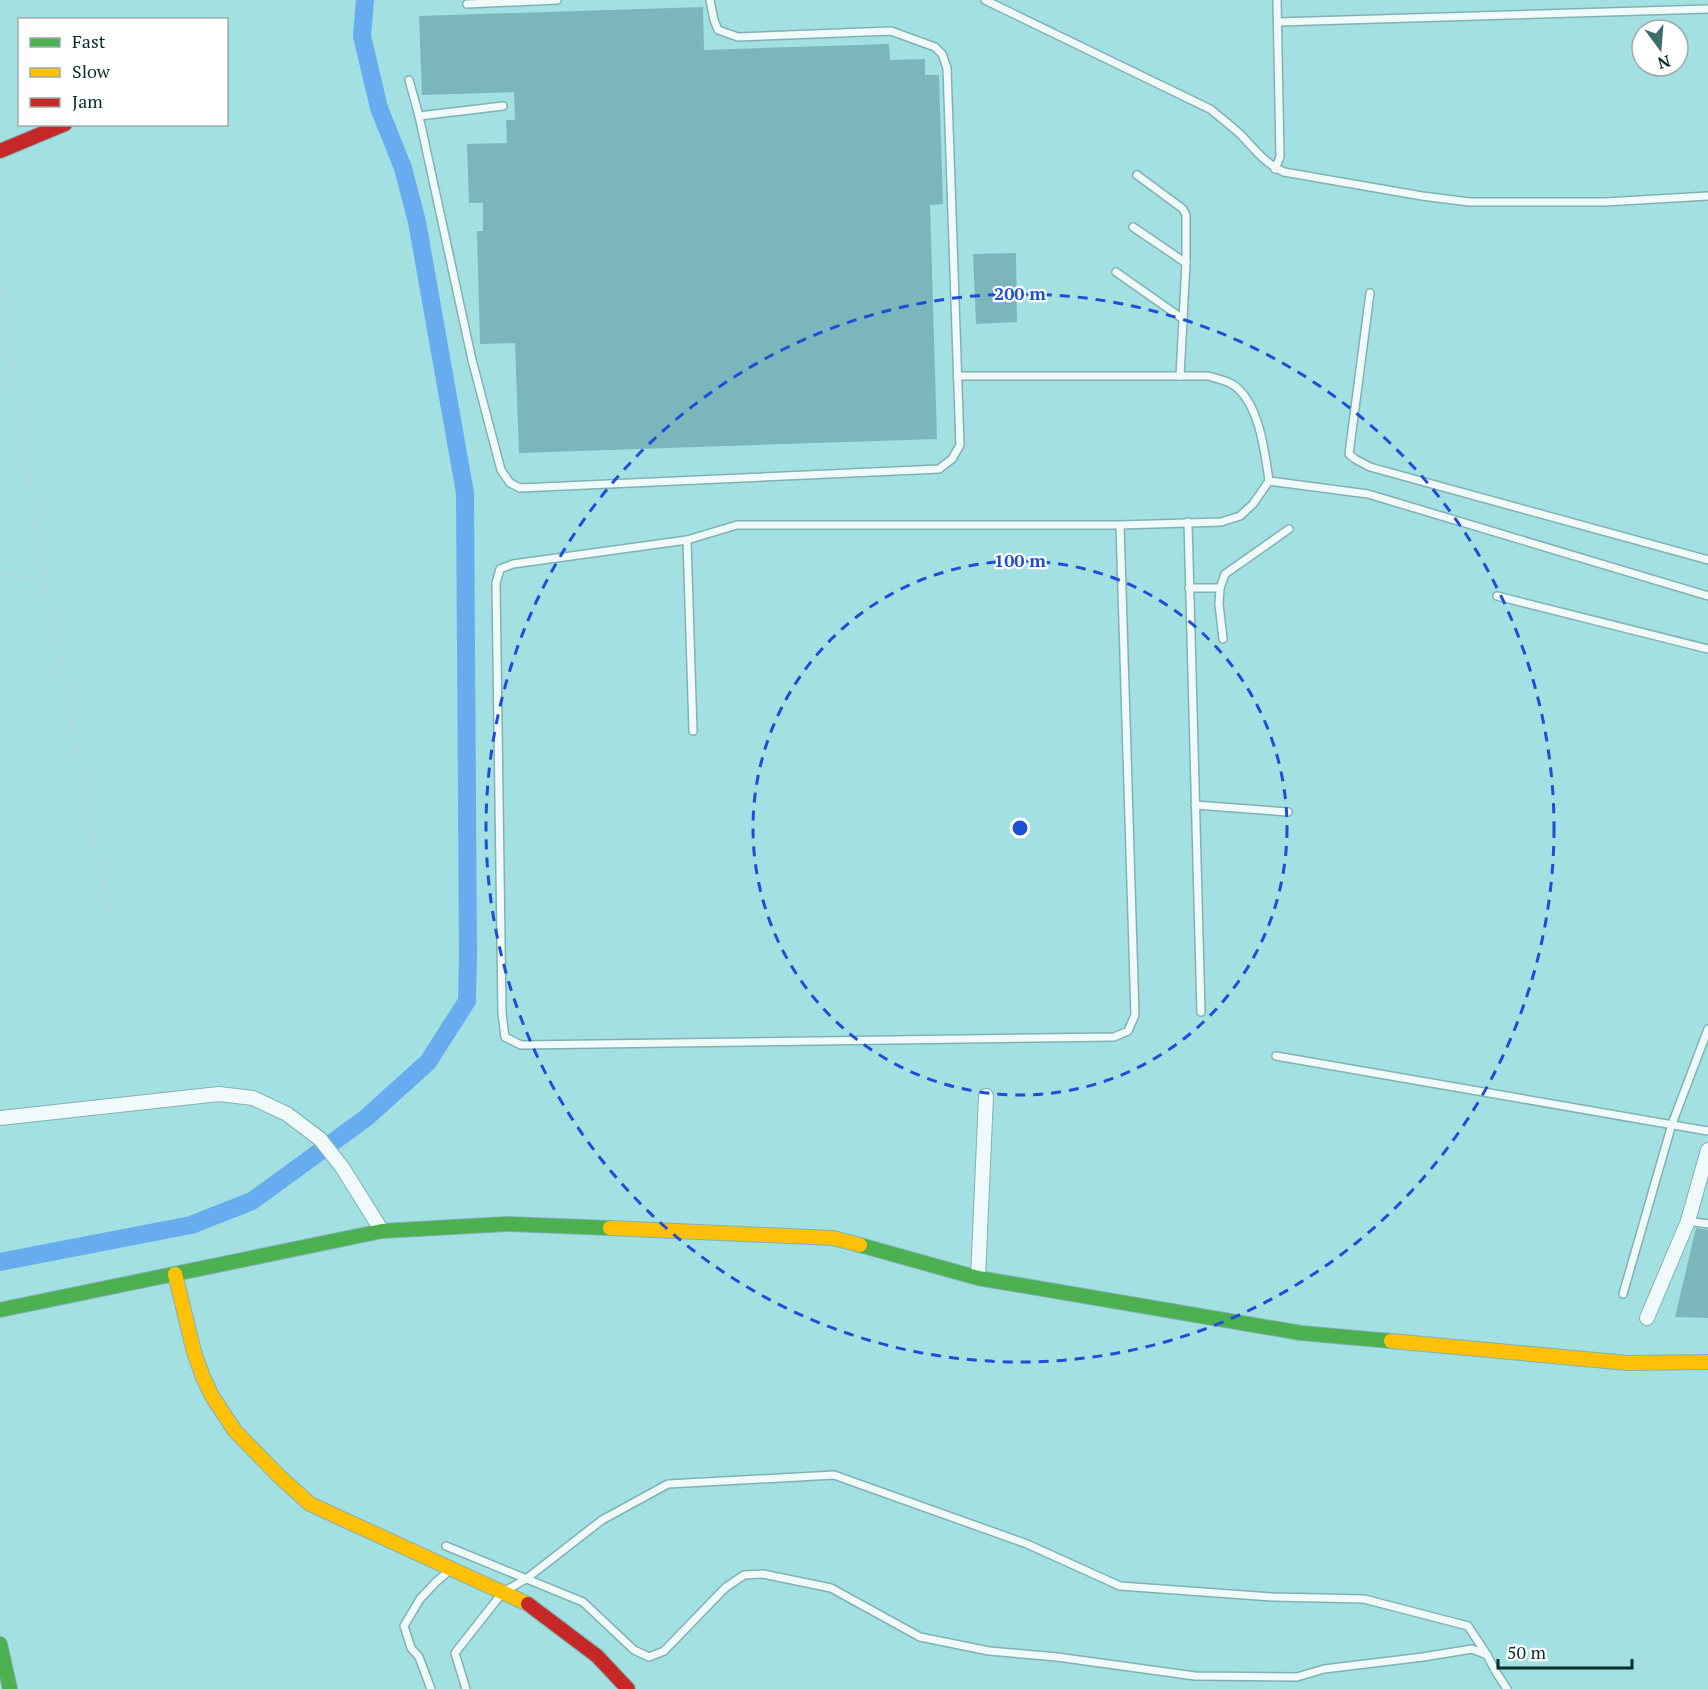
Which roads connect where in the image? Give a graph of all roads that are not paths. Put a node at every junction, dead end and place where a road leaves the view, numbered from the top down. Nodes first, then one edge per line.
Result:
1 (557, 0) edge
2 (710, 0) edge
3 (985, 0) edge
4 (1276, 0) edge
5 (467, 4) dead end
6 (1708, 9) edge
7 (1278, 22) junction
8 (409, 80) dead end
9 (503, 106) dead end
10 (419, 116) junction
11 (61, 126) edge
12 (0, 151) edge
13 (1275, 169) junction
14 (1137, 175) dead end
15 (1708, 195) edge
16 (1133, 227) dead end
17 (1186, 263) junction
18 (1116, 272) dead end
19 (1370, 293) dead end
20 (1183, 319) junction
21 (957, 376) junction
22 (1180, 376) junction
23 (1269, 482) junction
24 (1188, 522) junction
25 (1120, 525) junction
26 (1289, 530) dead end
27 (687, 540) junction
28 (1708, 560) edge
29 (1189, 588) junction
30 (1220, 588) junction
31 (1497, 596) dead end
32 (1708, 596) edge
33 (1223, 639) dead end
34 (1708, 649) edge
35 (693, 731) dead end
36 (1196, 805) junction
37 (1288, 812) dead end
38 (1201, 1012) dead end
39 (1708, 1029) edge
40 (1276, 1056) dead end
41 (986, 1096) dead end
42 (0, 1118) edge
43 (1672, 1124) junction
44 (1708, 1131) edge
45 (1708, 1150) edge
46 (1688, 1221) junction
47 (1708, 1224) edge
48 (382, 1231) junction
49 (175, 1274) junction
50 (978, 1278) junction
51 (1623, 1294) dead end
52 (0, 1310) edge
53 (1647, 1318) dead end
54 (1708, 1362) edge
55 (446, 1546) dead end
56 (452, 1569) junction
57 (526, 1579) junction
58 (503, 1592) junction
59 (1, 1653) edge
60 (1487, 1655) junction
61 (10, 1689) edge
62 (431, 1689) edge
63 (466, 1689) edge
64 (628, 1689) edge
65 (1507, 1689) edge

1 - 5 lane
2 - 21 lane
3 - 13 lane
4 - 7 lane
6 - 7 lane
7 - 13 lane
8 - 10 lane
9 - 10 lane
10 - 21 lane
11 - 12 street
13 - 15 lane
14 - 17 lane
16 - 17 lane
17 - 20 lane
18 - 20 lane
19 - 28 lane
20 - 22 lane
21 - 22 lane
22 - 23 lane
23 - 24 lane
23 - 32 lane
24 - 25 lane
24 - 29 lane
25 - 27 lane
25 - 27 lane
26 - 30 lane
27 - 35 lane
29 - 30 lane
29 - 36 lane
30 - 33 lane
31 - 34 lane
36 - 37 lane
36 - 38 lane
39 - 43 lane
40 - 43 lane
41 - 50 street
42 - 48 street
43 - 44 lane
43 - 51 lane
45 - 46 street
46 - 47 lane
46 - 53 street
48 - 49 street
48 - 50 street
49 - 52 street
49 - 56 street
50 - 54 street
55 - 57 lane
56 - 58 street
56 - 62 lane
57 - 58 lane
57 - 60 lane
57 - 60 lane
58 - 63 lane
58 - 64 street
59 - 61 street
60 - 65 lane

